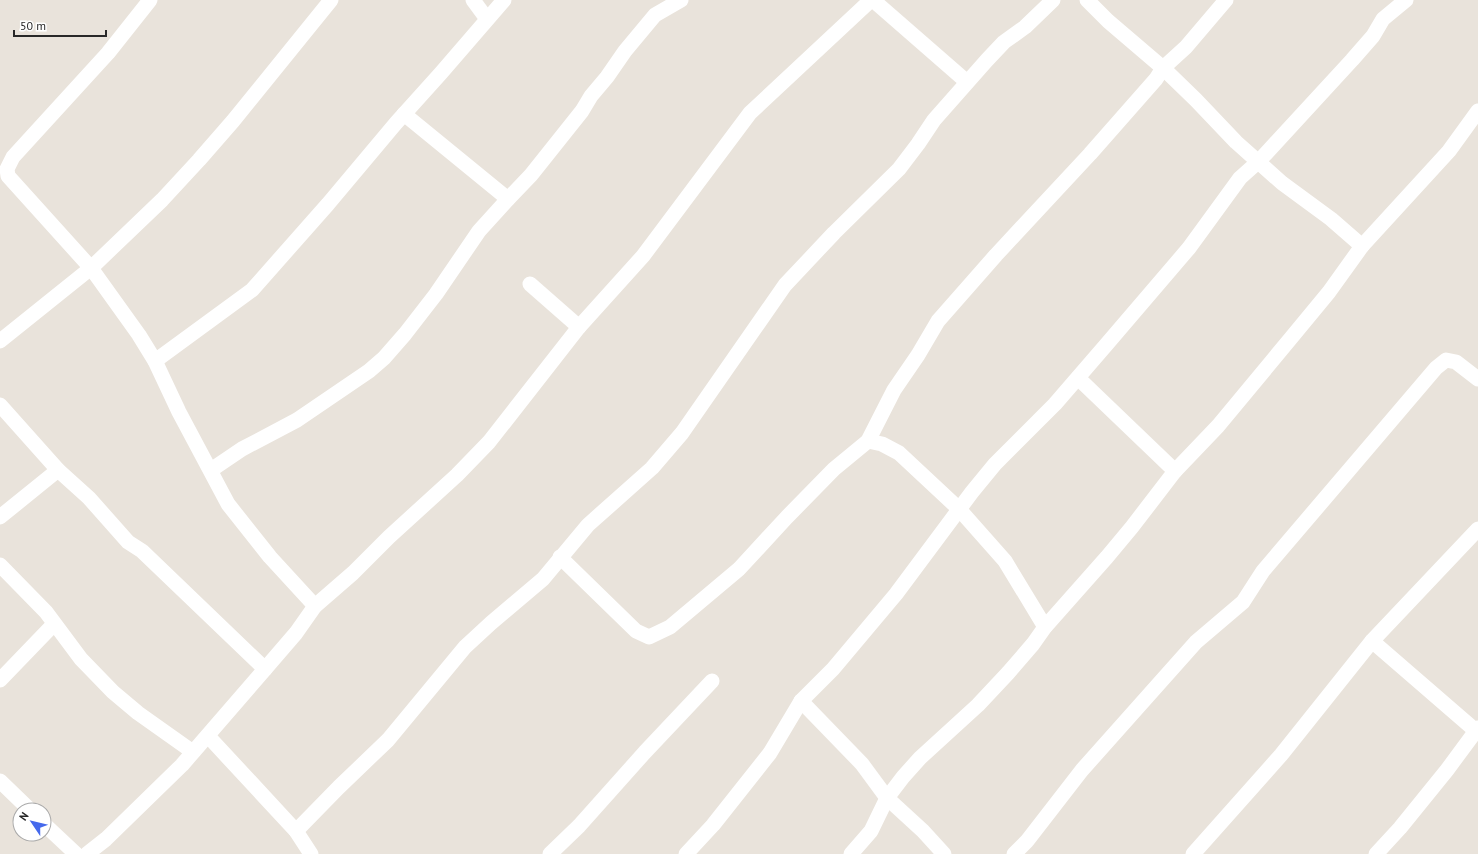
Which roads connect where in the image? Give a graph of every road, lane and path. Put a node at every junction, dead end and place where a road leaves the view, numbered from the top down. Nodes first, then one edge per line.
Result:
1 (150, 0) edge
2 (331, 0) edge
3 (473, 0) edge
4 (504, 0) edge
5 (681, 0) edge
6 (872, 0) edge
7 (1052, 0) edge
8 (1087, 0) edge
9 (1226, 0) edge
10 (1406, 0) edge
11 (487, 19) junction
12 (1163, 68) junction
13 (967, 82) junction
14 (1478, 110) edge
15 (404, 114) junction
16 (1259, 161) junction
17 (508, 199) junction
18 (1362, 246) junction
19 (91, 268) junction
20 (530, 284) dead end
21 (578, 327) junction
22 (0, 341) edge
23 (156, 362) junction
24 (1078, 378) junction
25 (1478, 379) edge
26 (0, 405) edge
27 (868, 441) junction
28 (58, 470) junction
29 (211, 470) junction
30 (1175, 471) junction
31 (959, 509) junction
32 (0, 517) edge
33 (1478, 529) edge
34 (560, 557) junction
35 (0, 565) edge
36 (315, 606) junction
37 (54, 624) junction
38 (1045, 627) junction
39 (1372, 641) junction
40 (266, 668) junction
41 (0, 680) edge
42 (712, 681) dead end
43 (801, 701) junction
44 (1477, 730) edge
45 (208, 736) junction
46 (193, 752) junction
47 (0, 781) edge
48 (887, 798) junction
49 (22, 802) edge
50 (52, 832) edge
51 (296, 832) junction
52 (76, 854) edge
53 (87, 854) edge
54 (311, 854) edge
55 (550, 854) edge
56 (686, 854) edge
57 (851, 854) edge
58 (944, 854) edge
59 (1014, 854) edge
60 (1193, 854) edge
61 (1376, 854) edge

1 - 19 street
2 - 19 street
3 - 11 street
4 - 11 street
5 - 17 street
6 - 13 street
6 - 21 street
7 - 13 street
8 - 12 street
9 - 12 street
10 - 16 street
11 - 15 street
12 - 16 street
12 - 27 street
13 - 34 street
14 - 18 street
15 - 17 street
15 - 23 street
16 - 18 street
16 - 24 street
17 - 29 street
18 - 30 street
19 - 22 street
19 - 23 street
20 - 21 street
21 - 36 street
23 - 29 street
24 - 30 street
24 - 31 street
25 - 59 street
26 - 28 street
27 - 31 street
27 - 34 street
28 - 32 street
28 - 40 street
29 - 36 street
30 - 38 street
31 - 38 street
31 - 43 street
33 - 39 street
34 - 51 street
35 - 37 street
36 - 40 street
37 - 41 street
37 - 46 street
38 - 48 street
39 - 44 street
39 - 60 street
40 - 45 street
42 - 55 street
43 - 48 street
43 - 56 street
44 - 61 street
45 - 46 street
45 - 51 street
46 - 53 street
47 - 49 street
48 - 57 street
48 - 58 street
50 - 52 street
51 - 54 street

